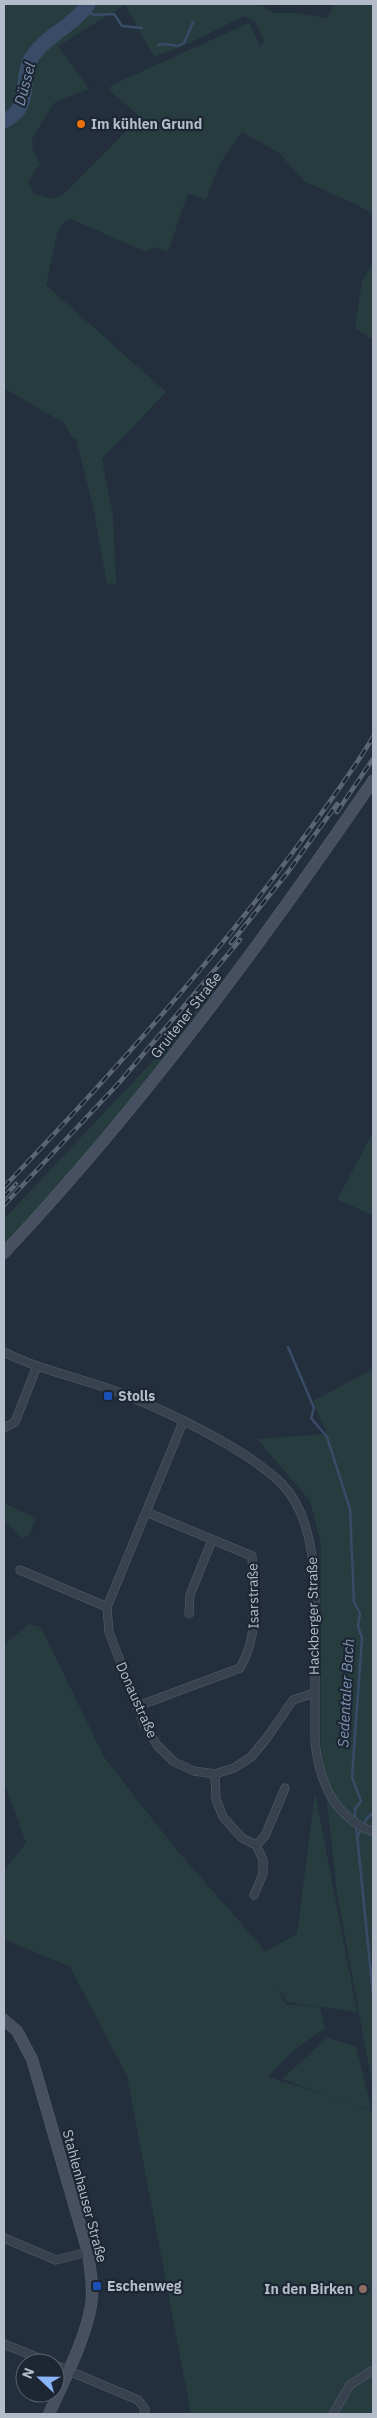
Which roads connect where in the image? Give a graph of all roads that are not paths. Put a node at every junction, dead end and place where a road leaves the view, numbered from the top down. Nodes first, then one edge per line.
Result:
1 (373, 781) edge
2 (4, 1254) edge
3 (4, 1352) edge
4 (37, 1366) junction
5 (184, 1422) junction
6 (4, 1428) edge
7 (146, 1512) junction
8 (212, 1540) junction
9 (20, 1570) dead end
10 (107, 1607) junction
11 (189, 1614) dead end
12 (314, 1693) junction
13 (138, 1706) junction
14 (215, 1774) junction
15 (285, 1788) dead end
16 (373, 1832) edge
17 (256, 1845) junction
18 (254, 1895) dead end
19 (4, 2020) edge
20 (4, 2238) edge
21 (88, 2252) junction
22 (4, 2344) edge
23 (26, 2353) edge
24 (65, 2369) edge
25 (68, 2370) junction
26 (373, 2370) edge
27 (49, 2414) edge
28 (144, 2414) edge
29 (333, 2414) edge

1 - 2 main road, Gruitener Straße
3 - 4 street, Hackberger Straße
4 - 5 street, Hackberger Straße
4 - 6 street
5 - 7 street, Donaustraße
5 - 12 street, Hackberger Straße
7 - 8 street, Isarstraße
7 - 10 street, Donaustraße
8 - 11 street
8 - 13 street, Isarstraße
9 - 10 street
10 - 13 street, Donaustraße
12 - 14 street
12 - 16 street, Hackberger Straße
13 - 14 street, Donaustraße
14 - 17 street
15 - 17 street
17 - 18 street
19 - 21 main road, Stahlenhauser Straße
20 - 21 street
21 - 25 main road, Stahlenhauser Straße
22 - 23 street
24 - 25 street
25 - 27 main road, Stahlenhauser Straße
25 - 28 street
26 - 29 street

